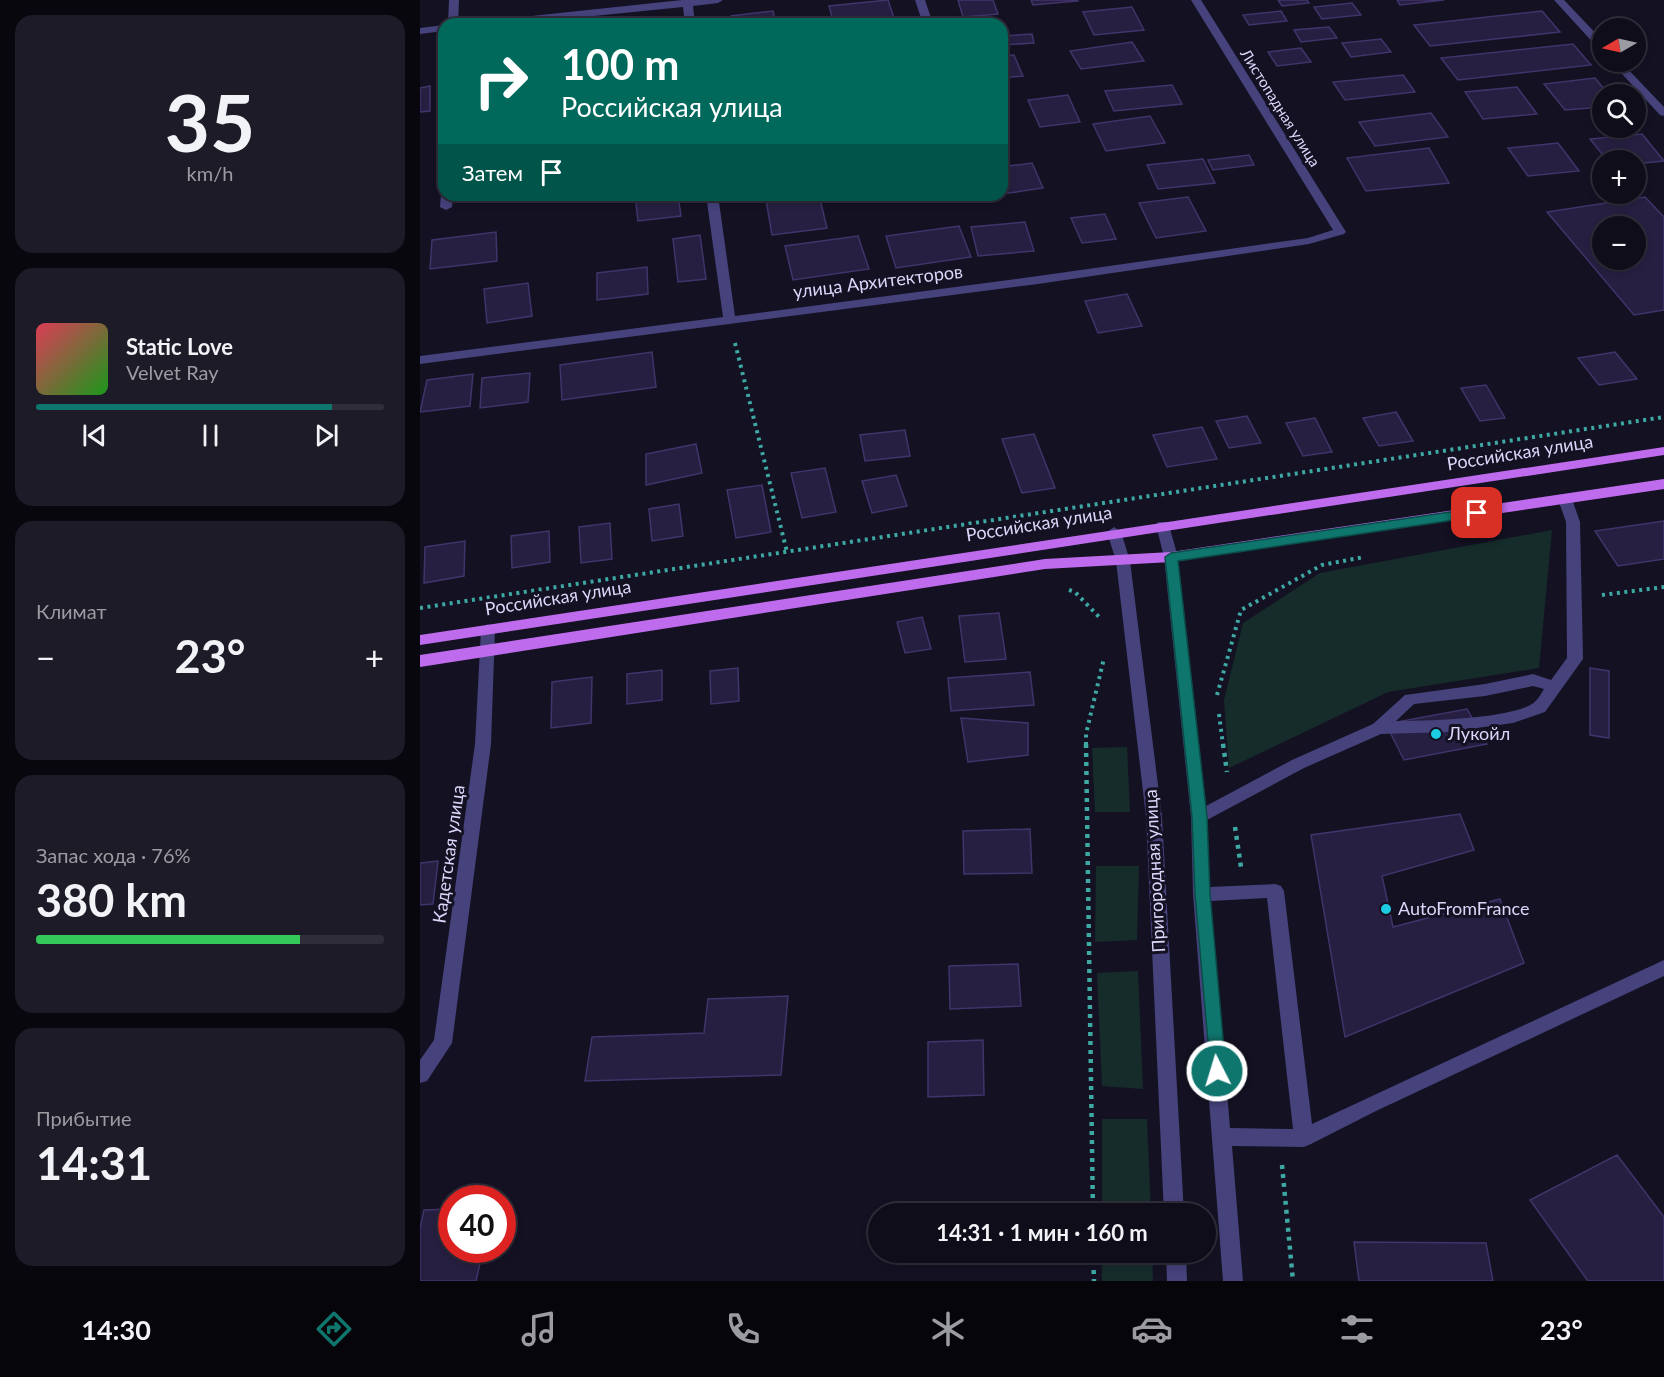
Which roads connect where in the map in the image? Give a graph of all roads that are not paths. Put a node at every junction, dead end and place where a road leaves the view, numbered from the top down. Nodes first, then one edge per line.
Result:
1 (454, 0) edge
2 (718, 0) edge
3 (920, 0) edge
4 (1196, 0) edge
5 (1559, 0) edge
6 (687, 2) edge
7 (453, 18) edge
8 (540, 18) edge
9 (689, 18) edge
10 (926, 18) edge
11 (438, 29) edge
12 (420, 31) edge
13 (1592, 35) edge
14 (1625, 72) edge
15 (1664, 113) edge
16 (713, 201) edge
17 (1340, 232) joint
18 (729, 319) junction
19 (420, 360) edge
20 (1664, 451) edge
21 (1664, 484) edge
22 (1565, 499) junction
23 (1163, 525) junction
24 (1114, 532) junction
25 (1171, 557) junction
26 (1123, 561) junction
27 (488, 629) junction
28 (420, 640) edge
29 (486, 650) junction
30 (420, 661) edge
31 (1555, 687) junction
32 (1379, 728) junction
33 (1199, 817) junction
34 (1202, 894) junction
35 (1664, 968) edge
36 (420, 1075) edge
37 (1223, 1137) junction
38 (1304, 1138) junction
39 (1173, 1203) edge
40 (1176, 1263) edge
41 (1177, 1281) edge
42 (1233, 1281) edge

1 - 7 street
2 - 6 street
3 - 10 street
4 - 17 street, Листопадная улица
5 - 13 street
6 - 8 street
6 - 9 street
11 - 12 street
14 - 15 street
16 - 18 street
17 - 18 street, улица Архитекторов
18 - 19 street, улица Архитекторов
20 - 23 main road, Российская улица
21 - 22 main road
22 - 25 main road
22 - 31 street
23 - 24 main road, Российская улица
23 - 25 street
24 - 26 street, Пригородная улица
24 - 27 main road, Российская улица
25 - 26 main road
25 - 33 street
26 - 29 main road
26 - 39 street, Пригородная улица
27 - 28 main road, Российская улица
27 - 29 street, Кадетская улица
29 - 30 main road
29 - 36 street, Кадетская улица
31 - 32 street
31 - 32 street
32 - 33 street
33 - 34 street
34 - 37 street
34 - 38 street
35 - 38 street
37 - 38 street
37 - 42 street
40 - 41 street

